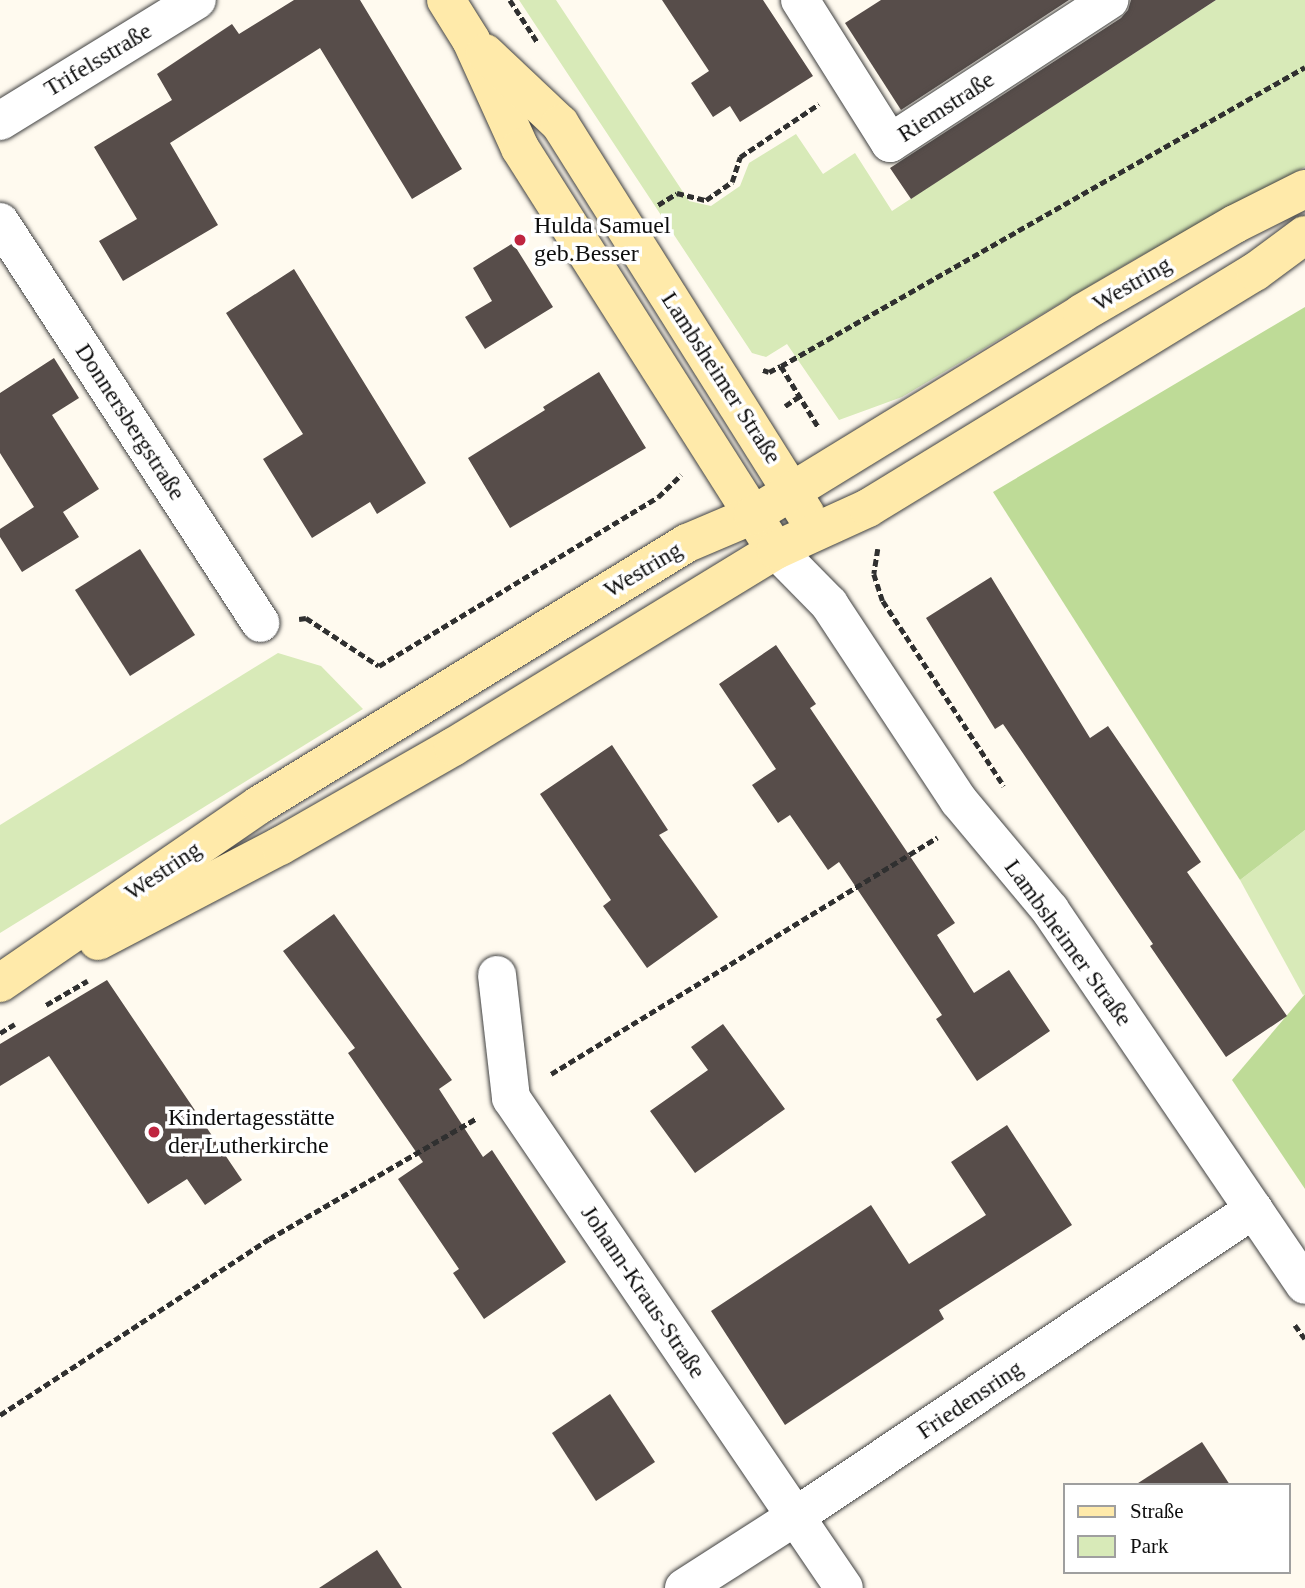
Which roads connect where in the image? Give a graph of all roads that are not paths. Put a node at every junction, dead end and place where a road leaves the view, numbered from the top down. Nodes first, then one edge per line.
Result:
1 (197, 0) edge
2 (446, 0) edge
3 (800, 0) edge
4 (1109, 0) edge
5 (471, 40) junction
6 (0, 121) edge
7 (1305, 190) edge
8 (0, 222) edge
9 (1305, 235) edge
10 (793, 490) junction
11 (753, 515) junction
12 (816, 533) junction
13 (776, 550) junction
14 (829, 604) junction
15 (260, 623) road end
16 (497, 975) dead end
17 (0, 983) edge
18 (0, 992) edge
19 (1254, 1209) junction
20 (1305, 1284) edge
21 (796, 1517) junction
22 (684, 1588) edge
23 (844, 1588) edge

1 - 6 street, Trifelsstraße
2 - 5 main road, Lambsheimer Straße
3 - 4 street, Riemstraße
5 - 10 main road, Lambsheimer Straße
5 - 11 main road, Lambsheimer Straße
7 - 10 main road, Westring
8 - 15 street, Donnersbergstraße
9 - 12 main road, Westring
10 - 11 main road, Westring
10 - 12 main road, Lambsheimer Straße
11 - 13 main road, Lambsheimer Straße
11 - 17 main road, Westring
12 - 13 main road, Westring
12 - 14 street, Lambsheimer Straße
13 - 14 street, Lambsheimer Straße
13 - 18 main road, Westring
14 - 19 street, Lambsheimer Straße
16 - 21 street, Johann-Kraus-Straße
19 - 20 street, Lambsheimer Straße
19 - 21 street, Friedensring
21 - 22 street, Friedensring
21 - 23 street, Johann-Kraus-Straße

